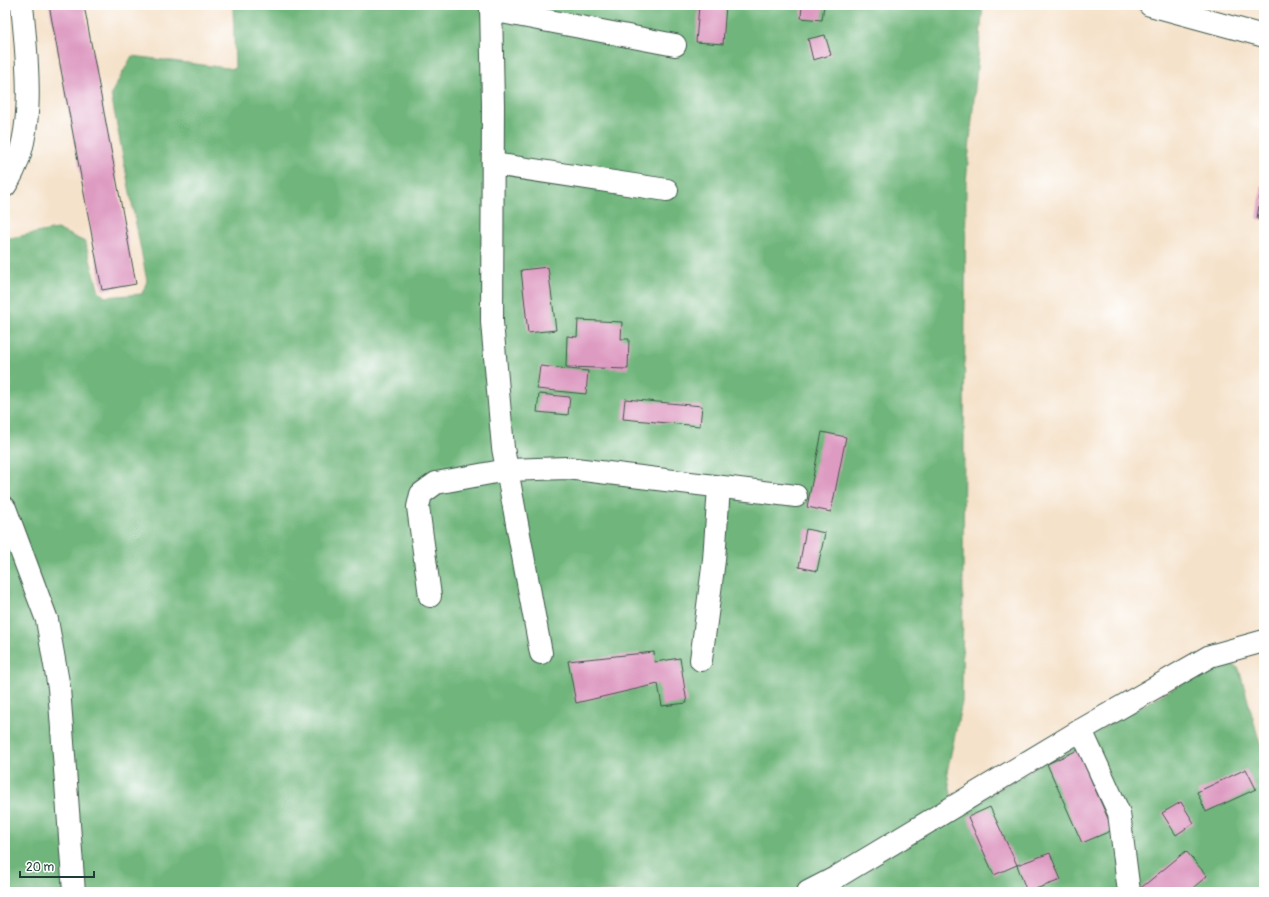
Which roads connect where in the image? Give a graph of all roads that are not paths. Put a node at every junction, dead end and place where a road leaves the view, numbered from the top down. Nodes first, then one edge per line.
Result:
1 (22, 5) edge
2 (1150, 5) edge
3 (491, 7) edge
4 (1264, 36) edge
5 (675, 45) dead end
6 (493, 164) junction
7 (5, 186) edge
8 (667, 190) dead end
9 (507, 470) junction
10 (719, 487) junction
11 (796, 496) dead end
12 (5, 508) edge
13 (430, 596) dead end
14 (1264, 641) edge
15 (541, 653) dead end
16 (701, 660) dead end
17 (1081, 730) junction
18 (74, 892) edge
19 (808, 892) edge
20 (1129, 892) edge

1 - 7 street
2 - 4 street
3 - 5 street
3 - 6 street
6 - 8 street
6 - 9 street
9 - 10 street
9 - 13 street
9 - 15 street
10 - 11 street
10 - 16 street
12 - 18 street
14 - 17 street
17 - 19 street
17 - 20 street

